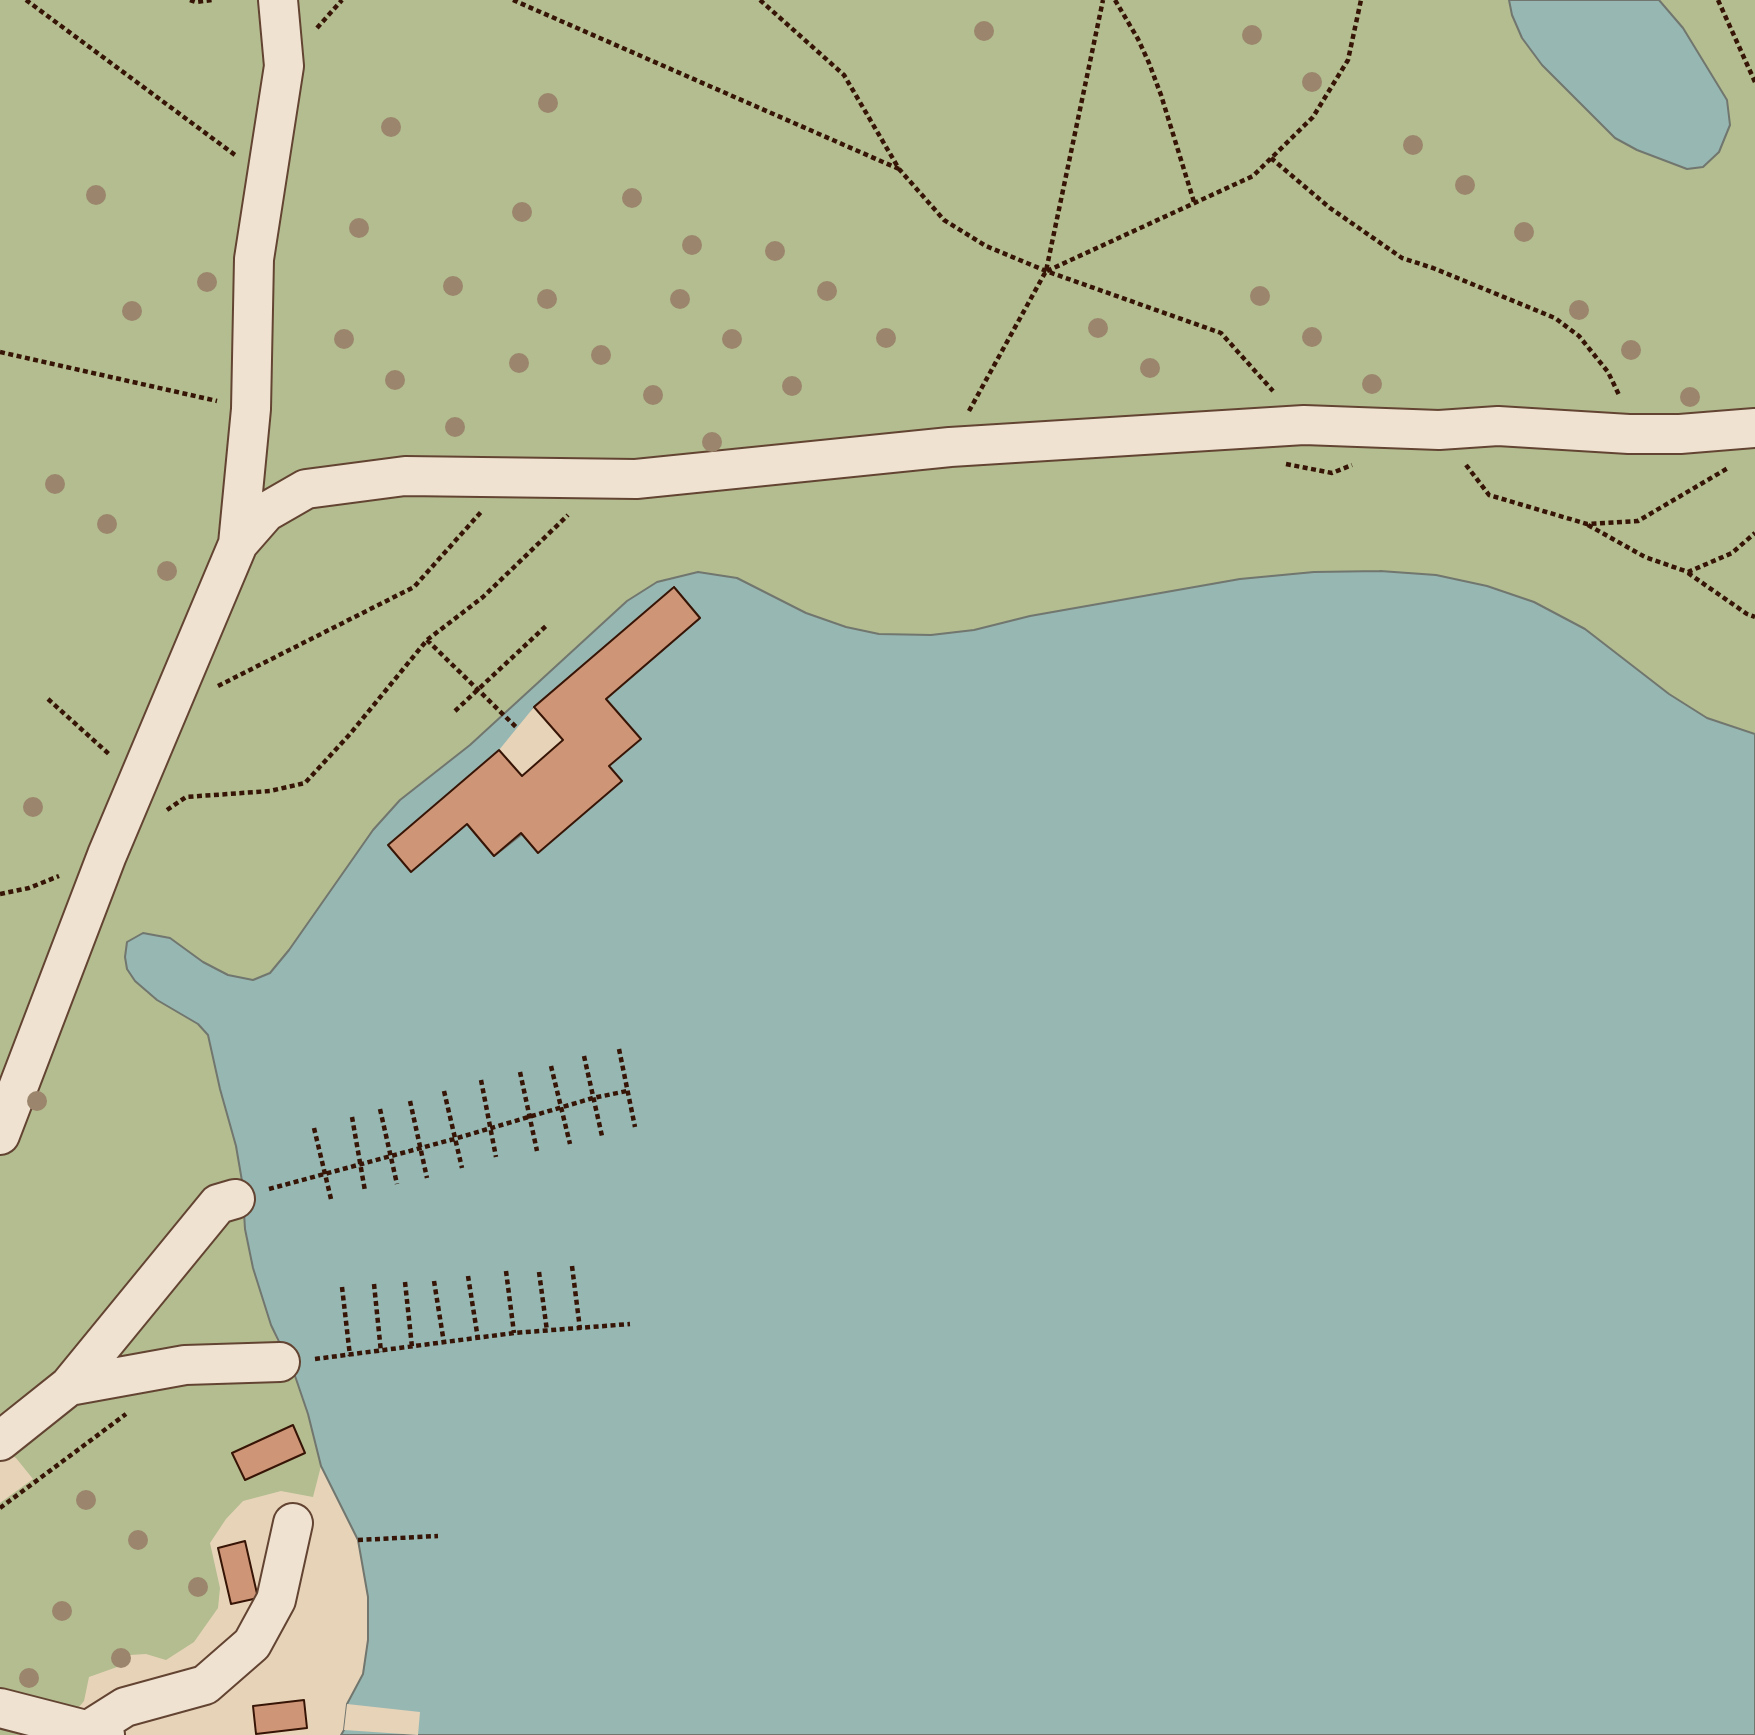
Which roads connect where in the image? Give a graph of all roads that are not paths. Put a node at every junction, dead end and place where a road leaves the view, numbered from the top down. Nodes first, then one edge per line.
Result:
1 (278, 0) edge
2 (1755, 428) edge
3 (238, 544) junction
4 (0, 1135) edge
5 (235, 1199) road end
6 (279, 1362) road end
7 (69, 1386) junction
8 (0, 1441) edge
9 (293, 1523) dead end
10 (0, 1709) edge
11 (96, 1733) edge

1 - 3 street
2 - 3 street
3 - 4 street
5 - 7 street
6 - 7 street
7 - 8 street
9 - 11 street
10 - 11 street

